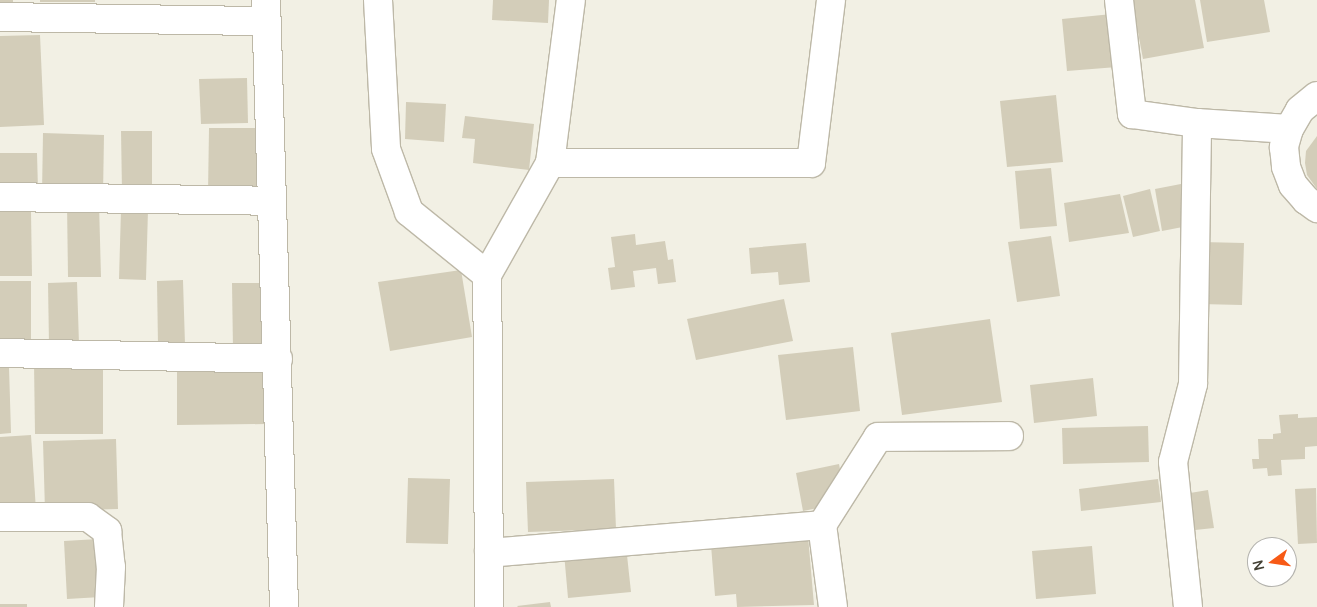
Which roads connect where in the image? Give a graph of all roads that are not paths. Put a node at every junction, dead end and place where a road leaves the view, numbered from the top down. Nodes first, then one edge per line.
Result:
1 (378, 0) edge
2 (571, 0) edge
3 (831, 0) edge
4 (1119, 0) edge
5 (266, 11) edge
6 (0, 17) edge
7 (1317, 96) edge
8 (1197, 123) junction
9 (1289, 129) junction
10 (550, 163) junction
11 (0, 198) edge
12 (270, 201) junction
13 (1317, 208) edge
14 (487, 275) junction
15 (0, 353) edge
16 (278, 359) junction
17 (1009, 436) dead end
18 (0, 518) edge
19 (822, 525) junction
20 (489, 553) junction
21 (109, 607) edge
22 (284, 607) edge
23 (489, 607) edge
24 (833, 607) edge
25 (1188, 607) edge

1 - 14 street
2 - 10 street
3 - 10 street
4 - 8 street
5 - 6 street
5 - 12 street
7 - 9 street
8 - 9 street
8 - 25 street
9 - 13 street
10 - 14 street
11 - 12 street
12 - 16 street
14 - 20 street
15 - 16 street
16 - 22 street
17 - 19 street
18 - 21 street
19 - 20 street
19 - 24 street
20 - 23 street

